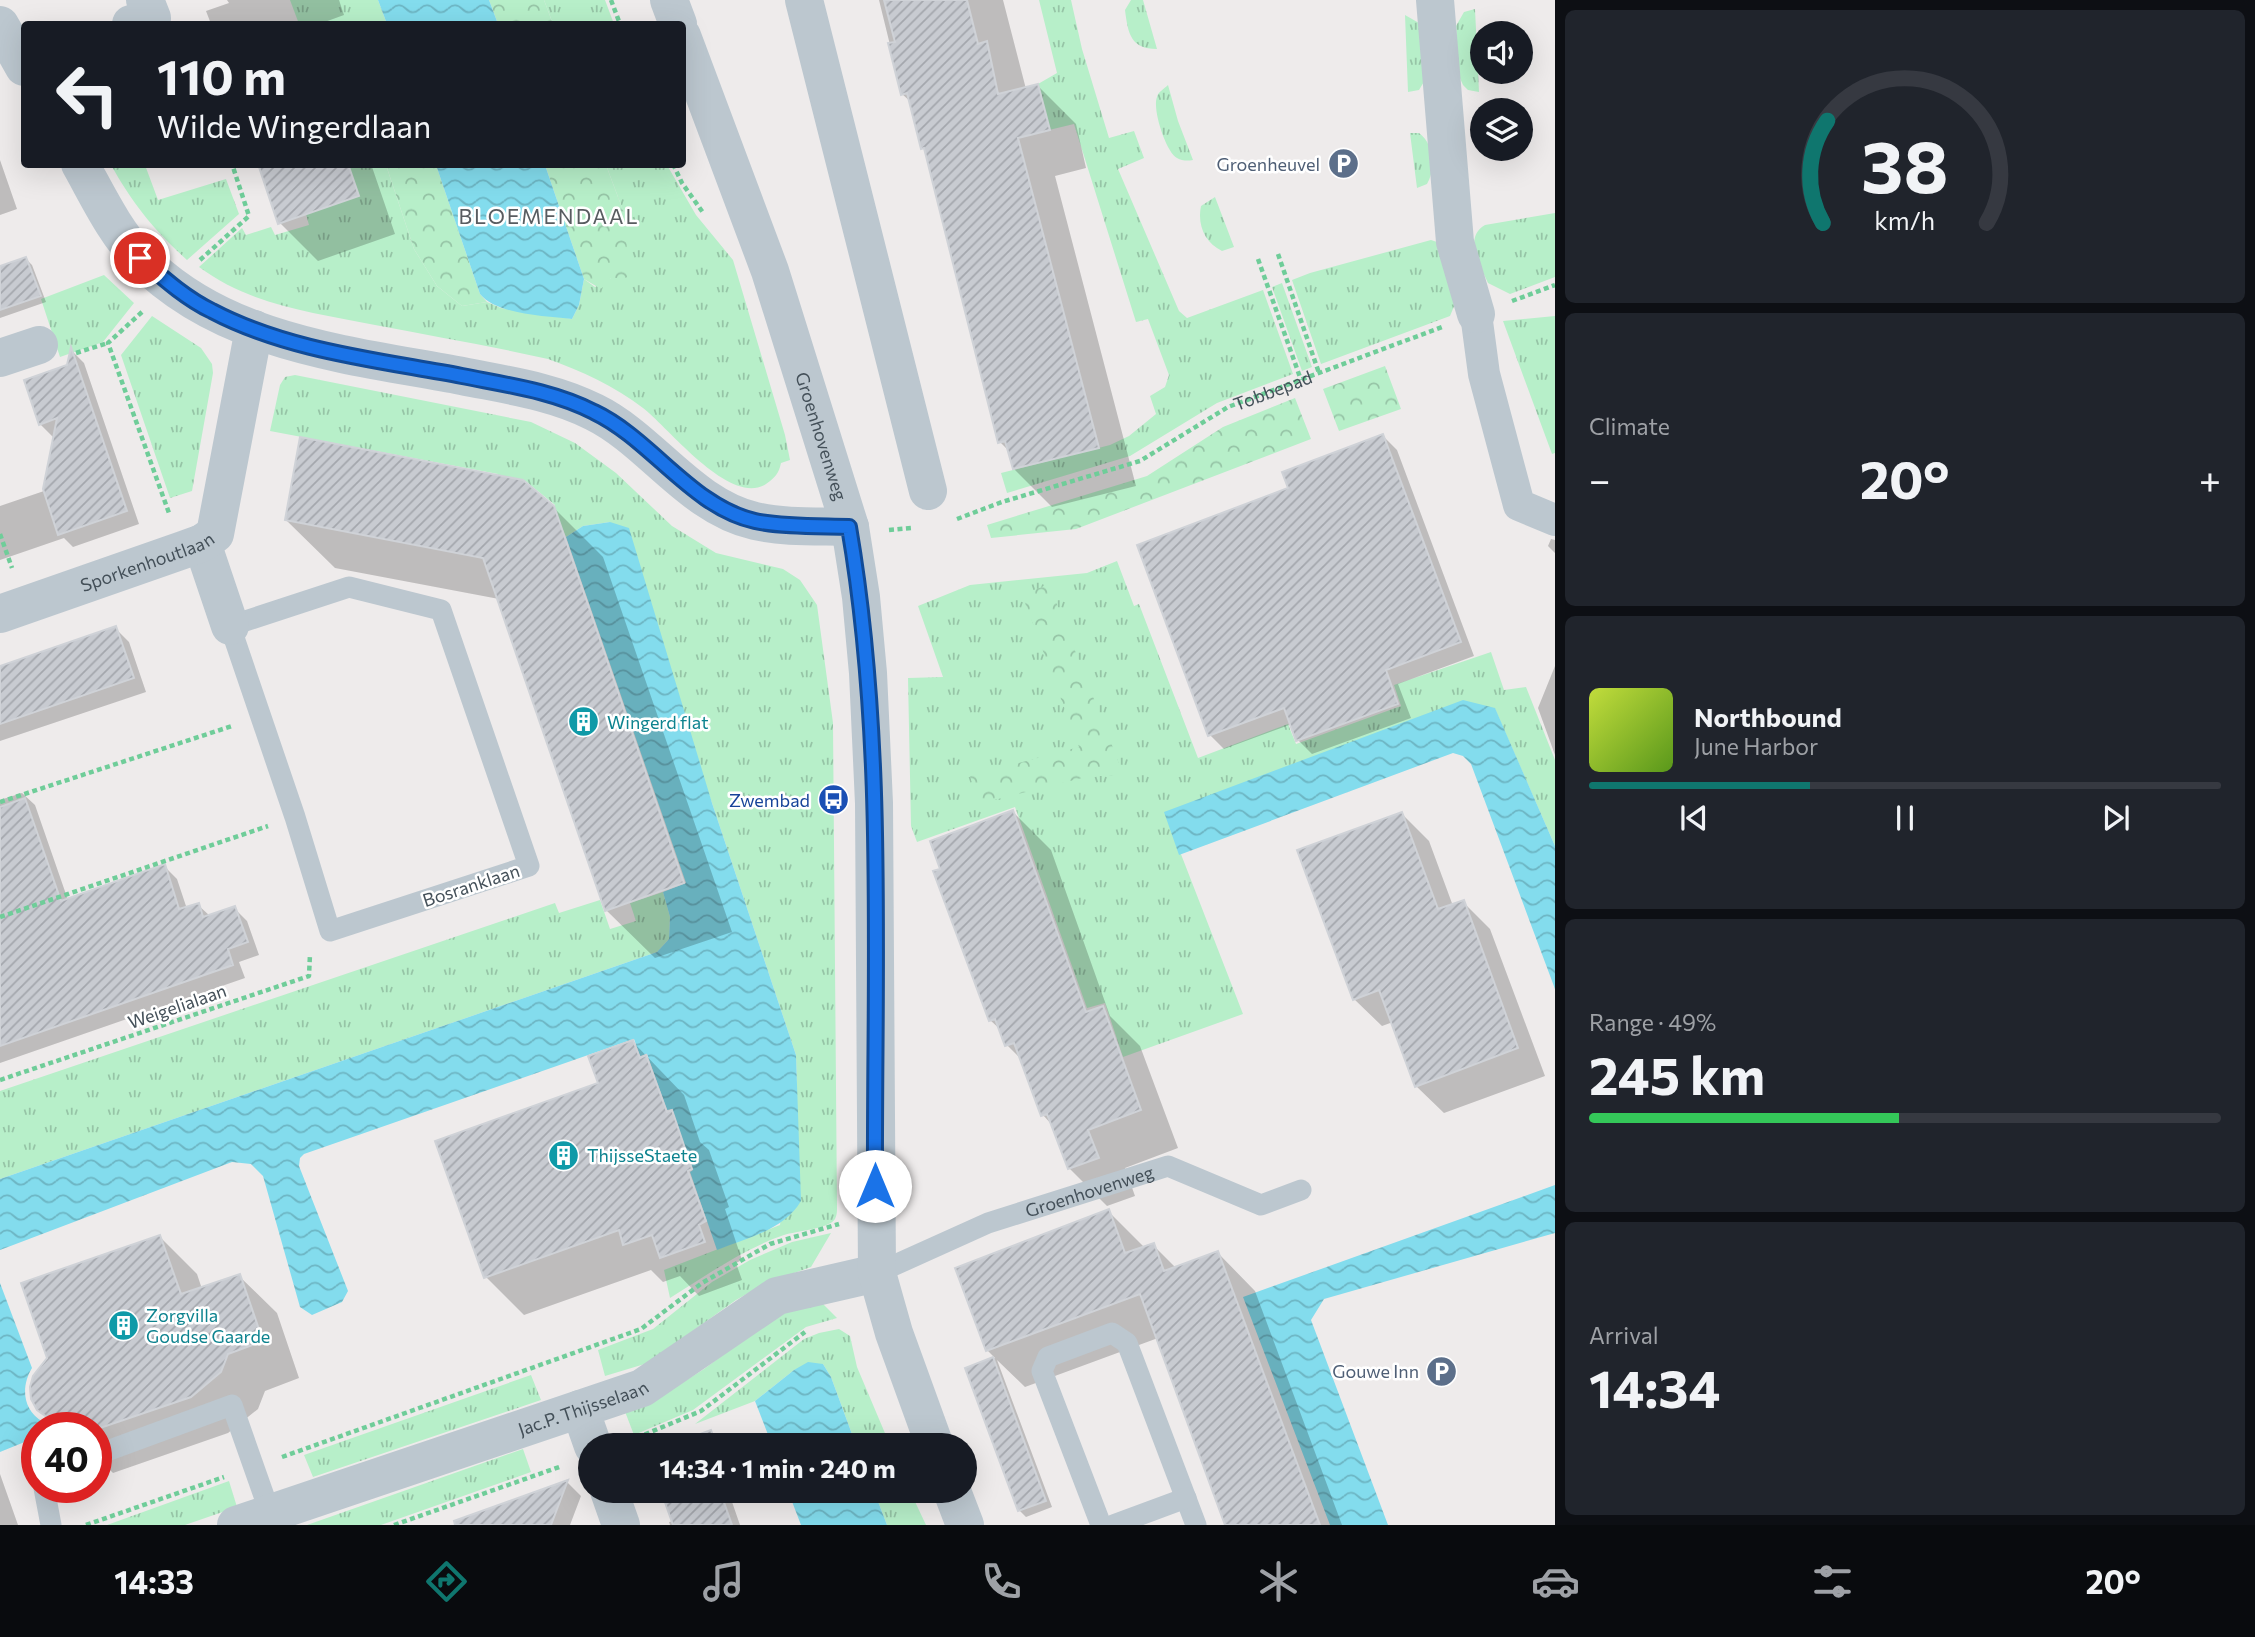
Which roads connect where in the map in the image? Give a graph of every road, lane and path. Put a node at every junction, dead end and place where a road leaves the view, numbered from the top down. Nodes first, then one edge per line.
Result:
1 (145, 0) edge
2 (611, 0) edge
3 (669, 0) edge
4 (804, 0) edge
5 (1435, 0) edge
6 (142, 21) edge
7 (619, 21) edge
8 (677, 21) edge
9 (0, 25) edge
10 (686, 47) edge
11 (18, 66) edge
12 (82, 168) edge
13 (233, 168) edge
14 (1278, 254) dead end
15 (1258, 258) dead end
16 (172, 285) junction
17 (1476, 314) junction
18 (254, 330) junction
19 (39, 345) dead end
20 (0, 358) edge
21 (1320, 373) junction
22 (1301, 380) junction
23 (928, 491) dead end
24 (1555, 520) edge
25 (952, 521) dead end
26 (849, 527) junction
27 (914, 528) dead end
28 (192, 547) junction
29 (0, 614) edge
30 (230, 626) junction
31 (260, 716) junction
32 (0, 802) edge
33 (295, 817) junction
34 (0, 917) edge
35 (330, 931) junction
36 (0, 1080) edge
37 (1301, 1190) dead end
38 (875, 1213) junction
39 (877, 1273) junction
40 (807, 1331) dead end
41 (580, 1409) junction
42 (579, 1433) edge
43 (649, 1433) edge
44 (930, 1433) edge
45 (112, 1449) edge
46 (578, 1456) edge
47 (254, 1467) junction
48 (1186, 1498) junction
49 (47, 1503) edge
50 (613, 1503) edge
51 (957, 1503) edge
52 (253, 1519) edge
53 (51, 1525) edge
54 (86, 1525) edge
55 (394, 1525) edge
56 (621, 1525) edge
57 (965, 1525) edge
58 (1101, 1525) edge
59 (1113, 1525) edge
60 (1196, 1525) edge

1 - 6 street
2 - 7 path
3 - 8 street
4 - 23 street
5 - 17 street
9 - 11 street
10 - 26 street, Groenhovenweg
12 - 16 street
13 - 16 path
14 - 21 path
15 - 22 path
16 - 18 street
16 - 28 path
17 - 21 path, Tobbepad
17 - 24 street
18 - 26 street
18 - 28 street, Sporkenhoutlaan
19 - 20 street
21 - 22 path, Tobbepad
22 - 25 path, Tobbepad
26 - 27 path
26 - 38 street, Groenhovenweg
28 - 29 street, Sporkenhoutlaan
28 - 30 street
30 - 31 lane
30 - 35 lane, Bosranklaan
31 - 32 path
31 - 33 lane
33 - 34 path
33 - 35 lane
35 - 36 path, Weigelialaan
37 - 39 lane, Groenhovenweg
38 - 39 street, Groenhovenweg
38 - 47 path
39 - 41 street, Jac.P. Thijsselaan
39 - 44 street, Groenhovenweg
40 - 43 path
41 - 42 street
41 - 52 street, Jac.P. Thijsselaan
45 - 47 lane, Jac.P. Thijsselaan
46 - 55 path
47 - 52 lane, Jac.P. Thijsselaan
47 - 54 path
48 - 58 lane
48 - 59 lane
48 - 60 lane
49 - 53 lane
50 - 56 street
51 - 57 street

